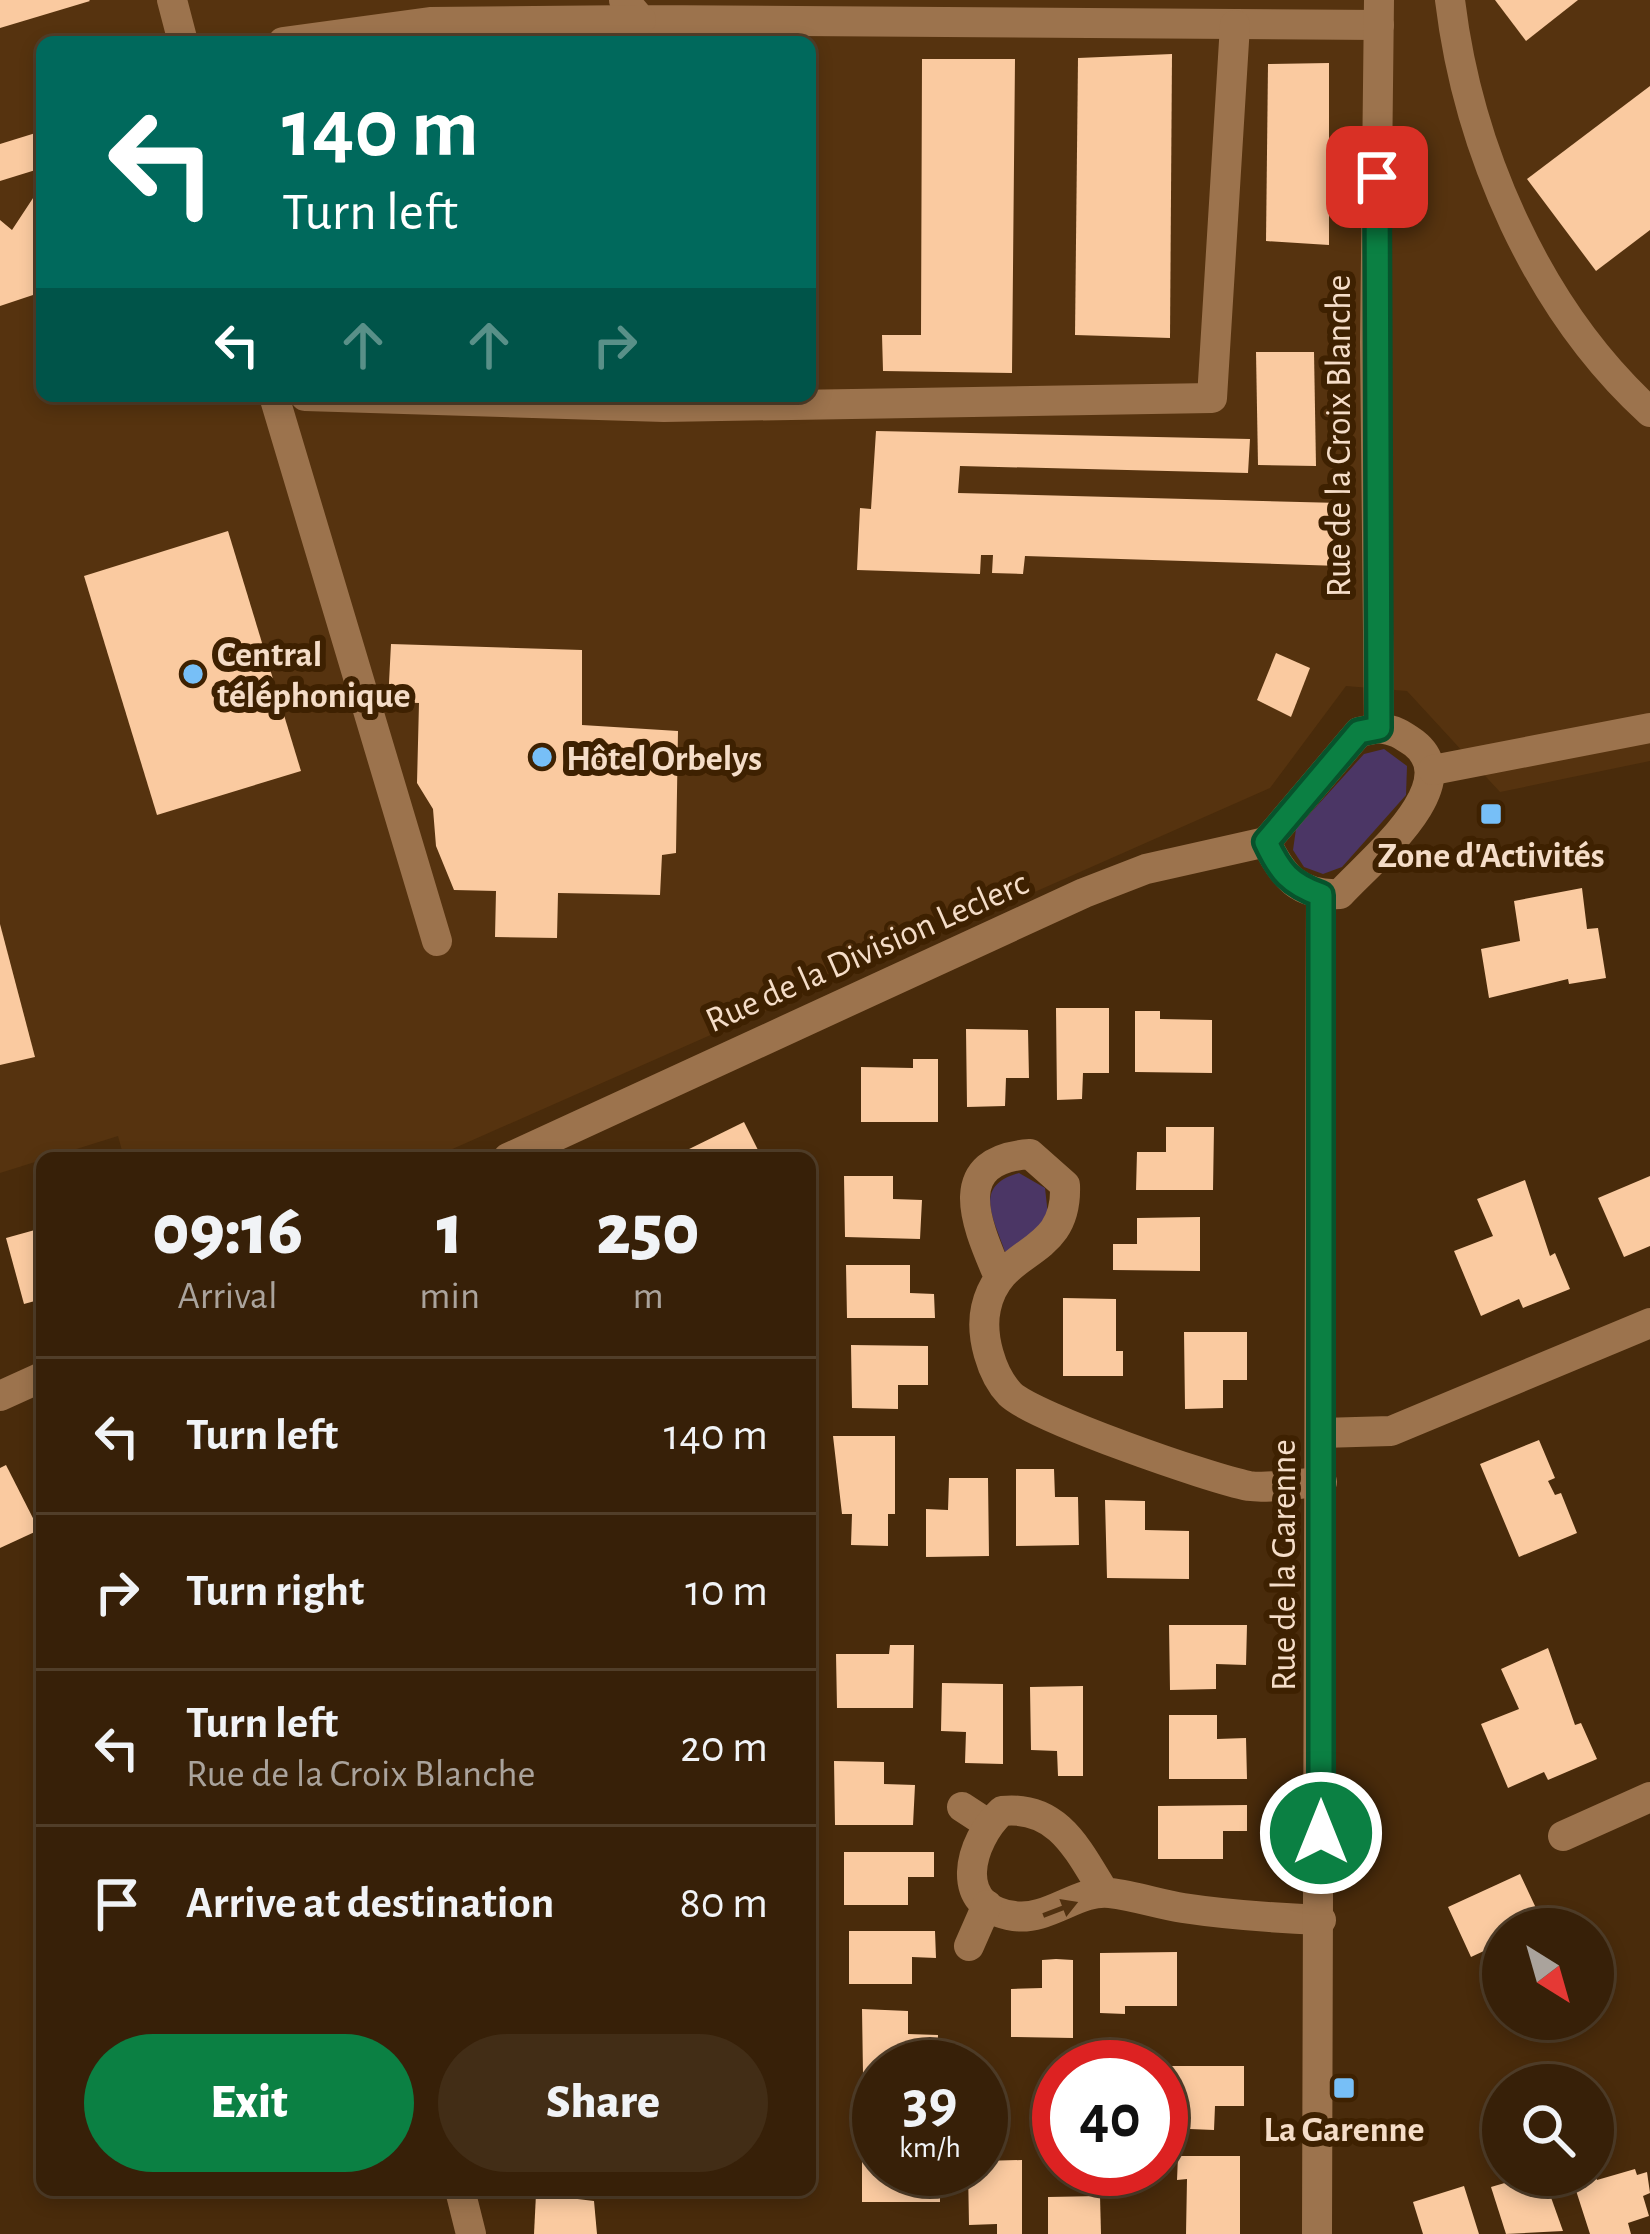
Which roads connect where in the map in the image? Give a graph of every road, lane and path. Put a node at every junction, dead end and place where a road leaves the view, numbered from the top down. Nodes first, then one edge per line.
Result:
1 (172, 0) edge
2 (1450, 0) edge
3 (1379, 12) edge
4 (650, 20) edge
5 (1235, 25) junction
6 (181, 36) edge
7 (327, 36) edge
8 (816, 400) edge
9 (276, 402) edge
10 (1650, 412) edge
11 (1379, 728) junction
12 (1650, 728) edge
13 (1433, 770) junction
14 (1266, 842) junction
15 (1321, 895) junction
16 (437, 941) dead end
17 (521, 1152) edge
18 (998, 1275) dead end
19 (1650, 1323) edge
20 (36, 1380) edge
21 (0, 1396) edge
22 (1322, 1433) junction
23 (1322, 1482) junction
24 (1650, 1797) edge
25 (1563, 1836) dead end
26 (1104, 1892) junction
27 (987, 1905) junction
28 (1321, 1920) junction
29 (969, 1946) dead end
30 (461, 2196) edge
31 (471, 2234) edge
32 (1317, 2234) edge

1 - 6 street
2 - 10 street
3 - 5 street
3 - 11 street, Rue de la Croix Blanche
4 - 5 street
4 - 7 street
5 - 8 street
9 - 16 street
11 - 13 street
11 - 14 street
12 - 13 street
13 - 15 street
14 - 15 street
14 - 17 street, Rue de la Division Leclerc
15 - 22 street, Rue de la Garenne
18 - 23 street
19 - 22 street
20 - 21 street
22 - 23 street, Rue de la Garenne
23 - 28 street, Rue de la Garenne
24 - 25 street
27 -> 26 street
26 - 27 street
26 - 28 street
27 - 29 street
28 - 32 street, Rue de la Garenne
30 - 31 street

